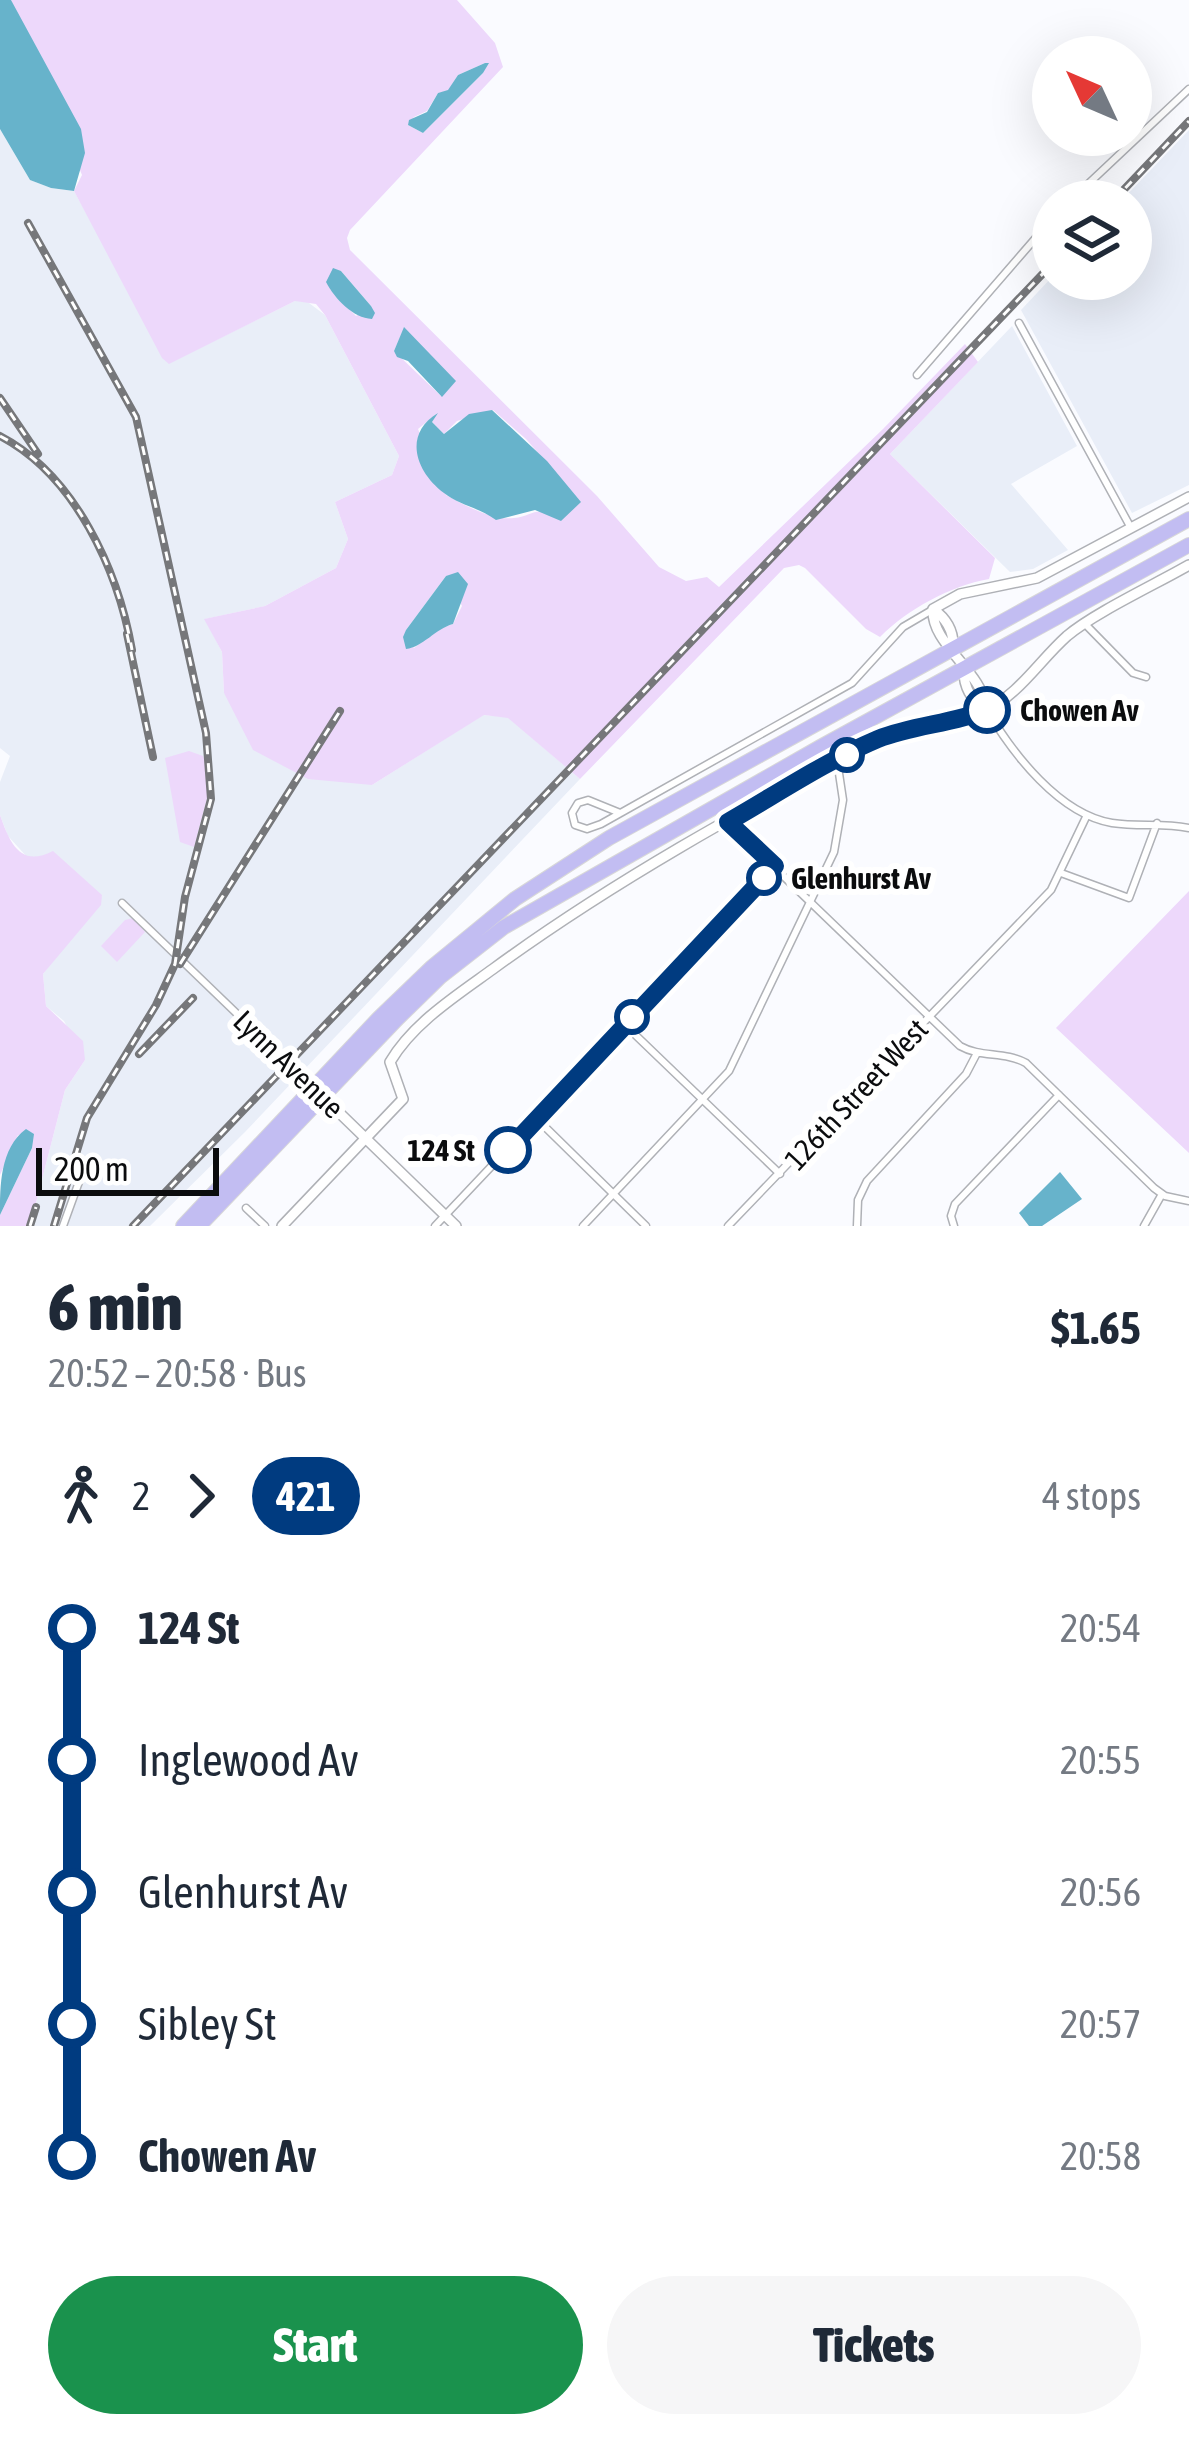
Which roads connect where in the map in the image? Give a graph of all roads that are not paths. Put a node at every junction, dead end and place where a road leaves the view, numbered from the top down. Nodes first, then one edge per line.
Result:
1 (1189, 89) edge
2 (1092, 180) edge
3 (1032, 242) edge
4 (1019, 322) dead end
5 (917, 375) dead end
6 (1189, 497) edge
7 (1189, 519) edge
8 (1131, 528) junction
9 (1189, 545) edge
10 (1189, 565) edge
11 (933, 609) junction
12 (1086, 625) junction
13 (953, 648) junction
14 (964, 668) junction
15 (1146, 677) dead end
16 (987, 710) junction
17 (837, 760) junction
18 (620, 813) junction
19 (1087, 815) junction
20 (728, 822) junction
21 (1157, 823) junction
22 (1189, 828) edge
23 (775, 866) junction
24 (1059, 872) junction
25 (811, 902) junction
26 (122, 903) dead end
27 (929, 1017) junction
28 (625, 1025) junction
29 (976, 1053) junction
30 (318, 1092) junction
31 (1059, 1095) junction
32 (703, 1100) junction
33 (537, 1119) junction
34 (365, 1139) junction
35 (84, 1168) dead end
36 (780, 1174) junction
37 (1162, 1194) junction
38 (614, 1195) junction
39 (1189, 1201) edge
40 (246, 1208) dead end
41 (445, 1215) junction
42 (63, 1226) edge
43 (183, 1226) edge
44 (200, 1226) edge
45 (265, 1226) edge
46 (282, 1226) edge
47 (435, 1226) edge
48 (456, 1226) edge
49 (583, 1226) edge
50 (646, 1226) edge
51 (728, 1226) edge
52 (857, 1226) edge
53 (954, 1226) edge
54 (1144, 1226) edge

1 - 2 street
3 - 5 street
4 - 8 street
6 - 8 street
7 - 13 highway
8 - 11 street
9 - 14 highway
10 - 12 street
11 - 13 street
11 - 18 street
12 - 15 street
12 - 16 street
13 - 14 street
13 - 30 highway
14 - 16 street
14 - 30 highway
16 - 17 street
16 - 19 street
17 - 20 street
17 - 25 street
18 - 18 street
19 - 21 street
19 - 24 street, 126th Street West
20 - 23 street
20 - 34 street
21 - 22 street
21 - 24 street
23 - 25 street
23 - 28 street
24 - 27 street, 126th Street West
25 - 27 street
25 - 32 street
26 - 30 street, Lynn Avenue
27 - 29 street
27 - 36 street, 126th Street West
28 - 32 street
28 - 33 street
29 - 31 street
29 - 52 street
30 - 34 street, Lynn Avenue
30 - 43 highway
30 - 44 highway
31 - 37 street
31 - 53 street
32 - 36 street
32 - 38 street
33 - 38 street
33 - 41 street
34 - 41 street, Lynn Avenue
34 - 46 street
35 - 42 street
36 - 51 street, 126th Street West
37 - 39 street
37 - 54 street
38 - 49 street
38 - 50 street
40 - 45 street
41 - 47 street
41 - 48 street, Lynn Avenue

